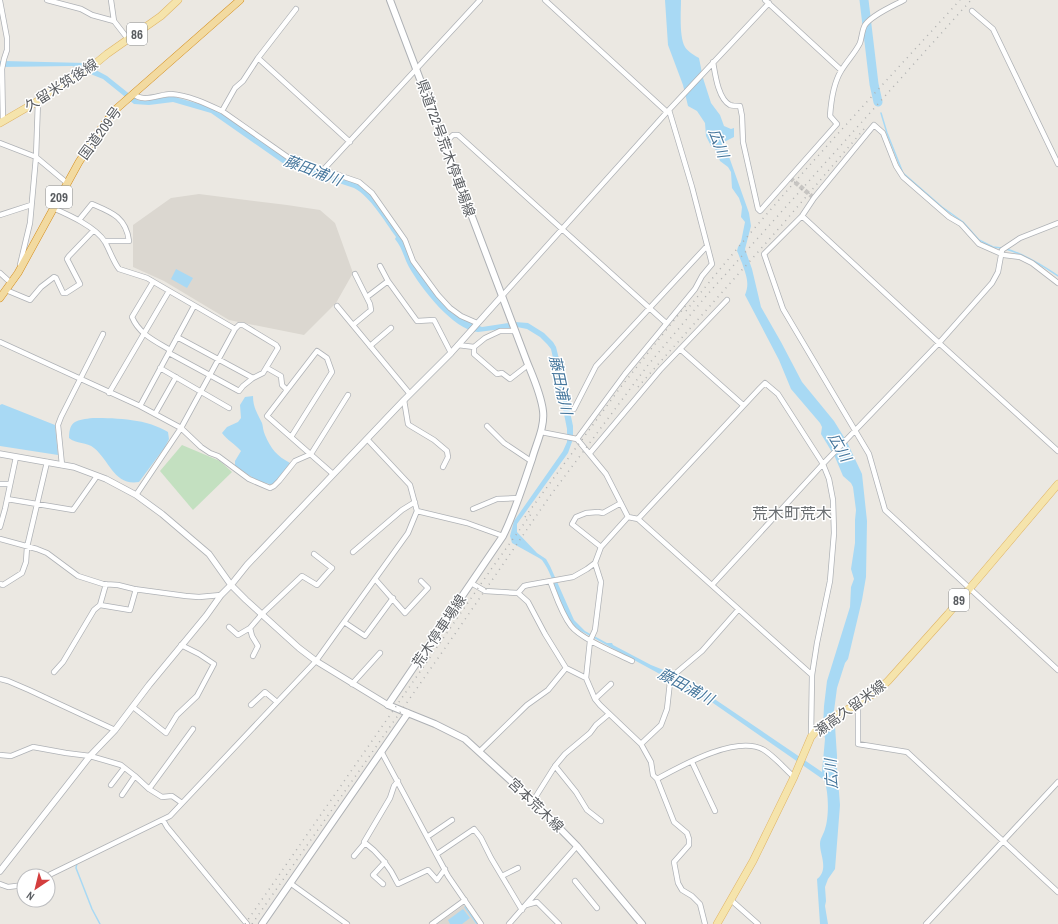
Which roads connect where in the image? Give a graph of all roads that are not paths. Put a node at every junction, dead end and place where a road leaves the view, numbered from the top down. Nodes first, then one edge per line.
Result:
1 (47, 0) edge
2 (111, 0) edge
3 (178, 0) edge
4 (240, 0) edge
5 (390, 0) edge
6 (480, 0) edge
7 (545, 0) edge
8 (893, 0) edge
9 (904, 0) edge
10 (0, 1) edge
11 (767, 1) edge
12 (894, 6) junction
13 (296, 9) dead end
14 (972, 11) dead end
15 (114, 21) junction
16 (128, 39) junction
17 (258, 58) junction
18 (713, 62) junction
19 (417, 70) junction
20 (841, 70) junction
21 (132, 94) junction
22 (38, 100) junction
23 (669, 110) junction
24 (222, 111) junction
25 (1, 122) edge
26 (350, 142) junction
27 (0, 143) edge
28 (444, 144) junction
29 (36, 157) junction
30 (1058, 164) edge
31 (324, 169) junction
32 (67, 183) junction
33 (31, 205) junction
34 (54, 208) junction
35 (0, 215) edge
36 (802, 216) junction
37 (79, 220) junction
38 (1058, 223) edge
39 (563, 229) junction
40 (93, 231) junction
41 (105, 241) junction
42 (707, 246) junction
43 (1001, 253) junction
44 (380, 266) dead end
45 (0, 273) edge
46 (18, 273) junction
47 (355, 274) dead end
48 (388, 281) junction
49 (153, 282) junction
50 (11, 283) junction
51 (1058, 283) edge
52 (6, 290) junction
53 (169, 291) junction
54 (502, 296) junction
55 (367, 297) junction
56 (0, 298) edge
57 (726, 300) dead end
58 (194, 306) junction
59 (337, 306) dead end
60 (650, 308) junction
61 (477, 323) junction
62 (666, 323) junction
63 (353, 325) junction
64 (391, 328) dead end
65 (235, 330) junction
66 (515, 331) junction
67 (103, 334) dead end
68 (144, 334) junction
69 (177, 337) junction
70 (0, 342) edge
71 (939, 343) junction
72 (458, 345) junction
73 (370, 346) junction
74 (474, 347) junction
75 (680, 349) junction
76 (169, 352) junction
77 (451, 353) junction
78 (219, 360) junction
79 (528, 365) junction
80 (160, 368) junction
81 (267, 368) junction
82 (210, 375) junction
83 (176, 377) junction
84 (253, 378) junction
85 (81, 379) junction
86 (287, 390) junction
87 (201, 391) junction
88 (109, 393) junction
89 (410, 394) junction
90 (348, 395) dead end
91 (404, 400) junction
92 (743, 405) junction
93 (140, 406) junction
94 (229, 408) dead end
95 (574, 409) dead end
96 (155, 414) junction
97 (487, 426) dead end
98 (181, 428) junction
99 (856, 430) junction
100 (541, 432) junction
101 (291, 437) junction
102 (367, 439) junction
103 (577, 439) junction
104 (1058, 451) edge
105 (590, 453) junction
106 (0, 454) edge
107 (311, 454) junction
108 (16, 457) junction
109 (531, 461) junction
110 (48, 462) junction
111 (825, 462) junction
112 (62, 465) junction
113 (443, 467) dead end
114 (332, 474) junction
115 (98, 476) junction
116 (0, 484) edge
117 (10, 484) junction
118 (1058, 484) edge
119 (136, 495) junction
120 (519, 498) junction
121 (7, 499) junction
122 (415, 502) junction
123 (621, 503) junction
124 (37, 504) junction
125 (3, 509) edge
126 (473, 509) dead end
127 (417, 511) junction
128 (628, 517) junction
129 (638, 519) junction
130 (0, 527) edge
131 (503, 536) junction
132 (0, 539) edge
133 (27, 547) junction
134 (600, 547) junction
135 (353, 552) dead end
136 (314, 554) dead end
137 (595, 563) junction
138 (375, 579) junction
139 (421, 580) dead end
140 (550, 581) junction
141 (471, 583) junction
142 (0, 584) edge
143 (106, 584) junction
144 (232, 584) junction
145 (712, 585) junction
146 (136, 589) junction
147 (969, 589) junction
148 (518, 594) junction
149 (221, 595) junction
150 (393, 598) junction
151 (100, 605) junction
152 (738, 610) junction
153 (262, 614) junction
154 (344, 622) junction
155 (229, 627) dead end
156 (250, 628) junction
157 (590, 641) junction
158 (181, 645) junction
159 (380, 654) dead end
160 (253, 656) dead end
161 (316, 661) junction
162 (632, 661) dead end
163 (566, 668) junction
164 (1058, 670) edge
165 (54, 672) dead end
166 (812, 675) junction
167 (586, 678) junction
168 (0, 680) edge
169 (352, 684) junction
170 (611, 684) dead end
171 (595, 699) junction
172 (277, 702) junction
173 (251, 705) dead end
174 (388, 705) junction
175 (855, 705) junction
176 (133, 707) junction
177 (408, 713) junction
178 (609, 714) junction
179 (193, 729) dead end
180 (115, 730) junction
181 (811, 737) junction
182 (641, 744) junction
183 (381, 751) junction
184 (479, 752) junction
185 (0, 755) edge
186 (90, 756) junction
187 (692, 762) junction
188 (555, 766) junction
189 (124, 768) junction
190 (135, 776) junction
191 (794, 777) junction
192 (657, 779) junction
193 (398, 781) junction
194 (1058, 782) edge
195 (111, 785) dead end
196 (149, 789) junction
197 (122, 795) dead end
198 (533, 801) junction
199 (182, 803) junction
200 (715, 811) dead end
201 (163, 820) junction
202 (452, 820) dead end
203 (601, 821) dead end
204 (427, 837) junction
205 (1003, 840) junction
206 (365, 843) junction
207 (577, 846) junction
208 (437, 854) junction
209 (354, 856) dead end
210 (385, 862) junction
211 (518, 868) dead end
212 (444, 869) junction
213 (0, 871) edge
214 (56, 872) edge
215 (502, 876) junction
216 (575, 881) dead end
217 (290, 883) junction
218 (0, 884) edge
219 (383, 884) dead end
220 (16, 886) edge
221 (1058, 892) edge
222 (465, 900) junction
223 (731, 900) junction
224 (526, 905) junction
225 (597, 908) dead end
226 (522, 910) junction
227 (247, 924) edge
228 (262, 924) edge
229 (347, 924) edge
230 (432, 924) edge
231 (481, 924) edge
232 (509, 924) edge
233 (559, 924) edge
234 (642, 924) edge
235 (704, 924) edge
236 (717, 924) edge
237 (758, 924) edge
238 (926, 924) edge

1 - 15 street
2 - 15 street
3 - 16 main road, 久留米筑後線 / 86
4 - 21 highway, 国道209号 / 209
5 - 19 main road, 県道722号荒木停車場線
6 - 19 street
7 - 23 street
8 - 12 street
9 - 12 street
10 - 25 street
11 - 18 street
11 - 20 street
12 - 20 street
13 - 17 street
14 - 30 street
15 - 16 street
16 - 22 main road, 久留米筑後線 / 86
17 - 24 street
17 - 26 street
18 - 20 street
18 - 23 street
19 - 26 street
19 - 28 main road, 県道722号荒木停車場線
21 - 24 street
21 - 32 highway, 国道209号 / 209
22 - 25 main road, 久留米筑後線 / 86
22 - 29 street
23 - 39 street
23 - 42 street
24 - 31 street
26 - 31 street
27 - 29 street
28 - 39 street
28 - 54 main road, 県道722号荒木停車場線
29 - 32 street
29 - 33 street
31 - 61 street
32 - 34 highway, 国道209号 / 209
33 - 35 street
33 - 46 street
34 - 37 street
34 - 46 highway, 国道209号 / 209
36 - 43 street
36 - 71 street
36 - 99 street
37 - 40 street
37 - 41 street
38 - 43 street
39 - 54 street
39 - 60 street
40 - 41 street
40 - 52 street
41 - 49 street
42 - 60 street
42 - 62 street
43 - 51 street
43 - 71 street
44 - 48 street
45 - 50 street
46 - 50 highway, 国道209号 / 209
47 - 55 street
48 - 55 street
48 - 77 street
49 - 53 street
49 - 68 street
50 - 52 highway, 国道209号 / 209
52 - 56 highway, 国道209号 / 209
53 - 58 street
53 - 68 street
54 - 61 street
54 - 66 main road, 荒木停車場線
55 - 63 street
57 - 75 street
58 - 65 street
58 - 69 street
59 - 63 street
60 - 62 street
60 - 95 street
61 - 72 street
62 - 103 street
63 - 73 street
64 - 73 street
65 - 78 street
65 - 81 street
66 - 74 street
66 - 79 main road, 荒木停車場線
67 - 85 street
68 - 76 street
68 - 88 street
69 - 76 street
69 - 78 street
70 - 85 street
71 - 99 street
71 - 104 street
72 - 74 street
72 - 77 street
73 - 89 street
74 - 79 street
75 - 92 street
75 - 105 street
76 - 80 street
76 - 82 street
77 - 89 street
78 - 82 street
78 - 84 street
79 - 100 main road, 荒木停車場線
80 - 83 street
80 - 93 street
81 - 84 street
81 - 86 street
82 - 84 street
82 - 87 street
83 - 87 street
83 - 96 street
85 - 88 street
85 - 112 street
86 - 101 street
86 - 101 street
87 - 94 street
87 - 98 street
88 - 93 street
89 - 91 street
90 - 107 street
91 - 102 street
91 - 113 street
92 - 111 street
92 - 129 street
93 - 96 street
96 - 98 street
97 - 109 street
98 - 107 street
98 - 119 street
99 - 111 street
99 - 147 street
100 - 103 street
100 - 109 main road, 荒木停車場線
101 - 107 street
102 - 114 street
102 - 122 street
103 - 105 street
105 - 123 street
106 - 108 street
107 - 114 street
108 - 110 street
108 - 117 street
109 - 120 main road, 荒木停車場線
110 - 112 street
110 - 124 street
111 - 145 street
111 - 166 street
112 - 115 street
114 - 144 street
115 - 119 street
115 - 124 street
116 - 117 street
117 - 121 street
118 - 147 main road, 瀬高久留米線 / 89
119 - 144 street
120 - 126 street
120 - 131 main road, 荒木停車場線
121 - 124 street
121 - 125 street
122 - 127 street
122 - 135 street
123 - 128 street
123 - 134 street
124 - 133 street
125 - 130 street
127 - 131 street
127 - 138 street
128 - 129 street
128 - 134 street
129 - 145 street
131 - 141 main road, 荒木停車場線
132 - 133 street
133 - 142 street
133 - 143 street
134 - 137 street
136 - 153 street
137 - 140 street
137 - 157 street
138 - 150 street
138 - 154 street
139 - 150 street
140 - 148 street
140 - 157 street
141 - 148 street
141 - 174 main road, 荒木停車場線
143 - 146 street
143 - 151 street
144 - 149 street
144 - 153 street
145 - 152 street
146 - 149 street
146 - 151 street
147 - 164 street
147 - 175 main road, 瀬高久留米線 / 89
148 - 163 street
149 - 158 street
150 - 154 street
151 - 165 street
152 - 166 street
152 - 182 street
153 - 156 street
153 - 161 street
154 - 161 street
155 - 156 street
156 - 160 street
157 - 162 street
157 - 167 street
158 - 176 street
158 - 176 street
159 - 169 street
161 - 169 street
161 - 172 street
163 - 167 street
163 - 184 street
166 - 181 street
167 - 171 street
168 - 180 street
169 - 174 street
170 - 171 street
171 - 178 street
172 - 173 street
172 - 199 street
174 - 177 main road
175 - 181 main road, 瀬高久留米線 / 89
175 - 205 street
176 - 180 street
177 - 183 main road
177 - 184 main road, 宮本荒木線
178 - 182 street
178 - 188 street
179 - 196 street
180 - 186 street
181 - 191 main road, 瀬高久留米線 / 89
182 - 192 street
183 - 193 street
183 - 217 main road
184 - 198 main road, 宮本荒木線
185 - 186 street
186 - 189 street
186 - 213 street
187 - 191 street
187 - 192 street
187 - 200 street
188 - 198 street
188 - 203 street
189 - 190 street
189 - 195 street
190 - 196 street
190 - 197 street
191 - 223 main road, 瀬高久留米線 / 89
192 - 235 street
193 - 204 street
193 - 206 street
194 - 205 street
196 - 199 street
198 - 207 main road, 宮本荒木線
199 - 201 street
201 - 214 street
201 - 227 street
202 - 204 street
204 - 208 street
205 - 221 street
205 - 238 street
206 - 209 street
206 - 210 street
207 - 224 street
207 - 234 main road, 宮本荒木線
208 - 212 street
208 - 215 street
210 - 212 street
210 - 219 street
211 - 215 street
212 - 222 street
215 - 226 street
216 - 225 street
217 - 228 main road
217 - 229 street
218 - 220 street
222 - 230 street
222 - 231 street
223 - 236 main road, 瀬高久留米線 / 89
223 - 237 street
224 - 226 street
224 - 233 street
226 - 232 street

